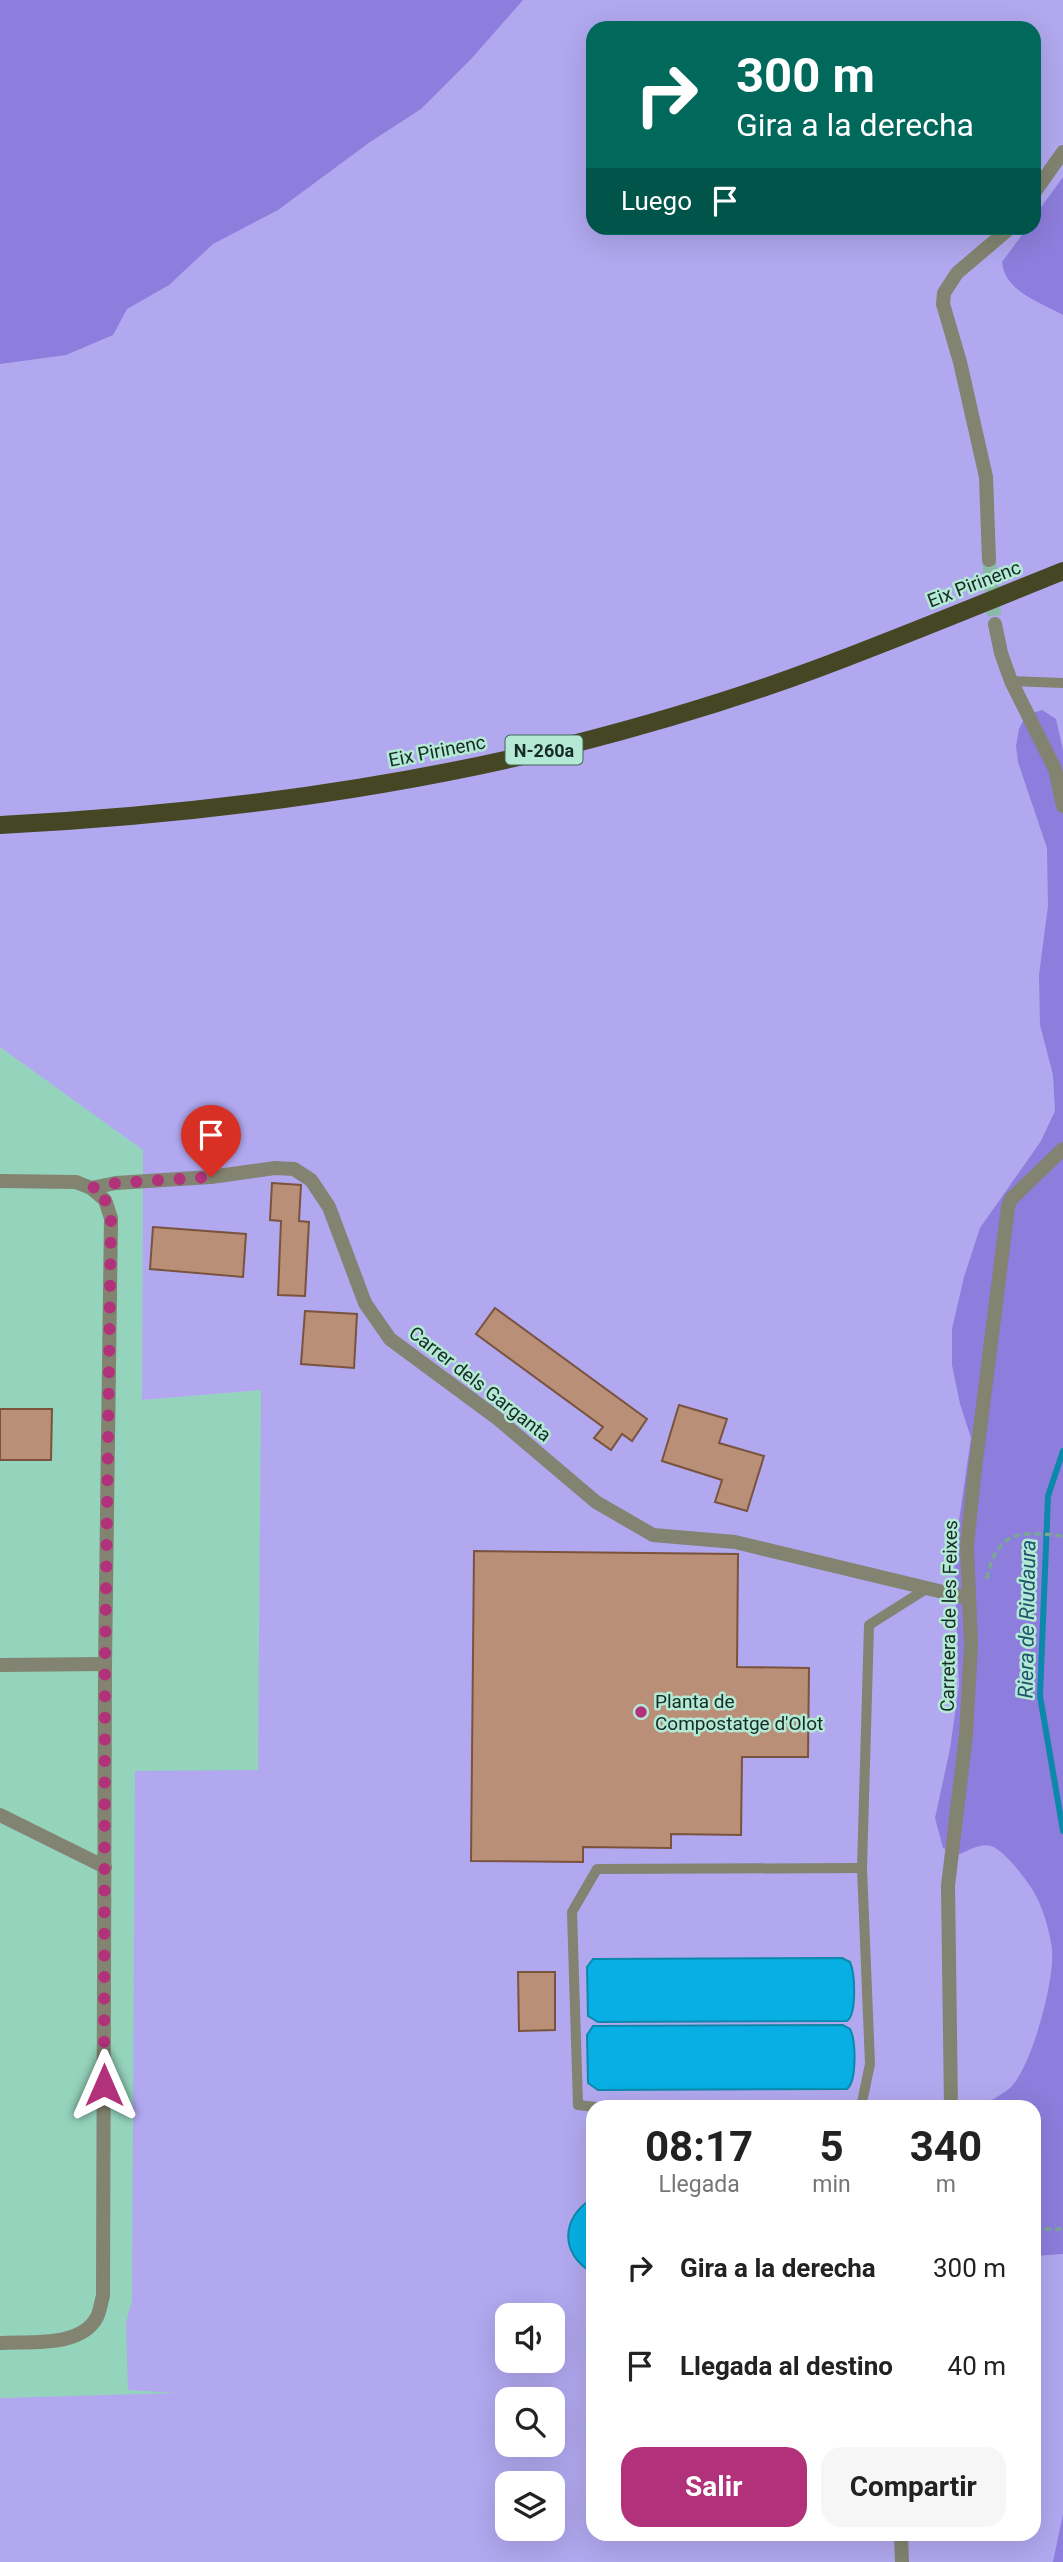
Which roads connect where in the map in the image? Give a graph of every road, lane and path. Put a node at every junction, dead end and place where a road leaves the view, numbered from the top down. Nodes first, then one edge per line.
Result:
1 (1063, 152) edge
2 (1041, 183) edge
3 (1002, 235) edge
4 (989, 561) tunnel mouth
5 (1063, 571) edge
6 (995, 624) tunnel mouth
7 (1012, 681) junction
8 (1063, 683) edge
9 (1063, 806) edge
10 (0, 825) edge
11 (1063, 1149) edge
12 (0, 1181) edge
13 (91, 1188) junction
14 (1063, 1535) edge
15 (926, 1588) junction
16 (985, 1589) dead end
17 (968, 1598) junction
18 (105, 1664) junction
19 (0, 1665) edge
20 (0, 1815) edge
21 (104, 1867) junction
22 (862, 1868) junction
23 (862, 2100) edge
24 (951, 2100) edge
25 (586, 2106) edge
26 (1041, 2229) edge
27 (1063, 2229) edge
28 (0, 2343) edge
29 (901, 2541) edge
30 (902, 2562) edge

1 - 2 street
3 - 4 street
5 - 10 main road, Eix Pirinenc / N-260a
6 - 7 street
7 - 8 lane
7 - 9 street
11 - 17 street, Carretera de les Feixes
12 - 13 street, Carrer dels Garganta
13 - 15 street, Carrer dels Garganta
13 - 18 street
14 - 16 path
15 - 17 street, Carrer dels Garganta
15 - 22 lane
17 - 24 street, Carretera de les Feixes
18 - 19 street
18 - 21 street
20 - 21 street
21 - 28 street
22 - 23 lane
22 - 25 lane
26 - 27 path
29 - 30 street

